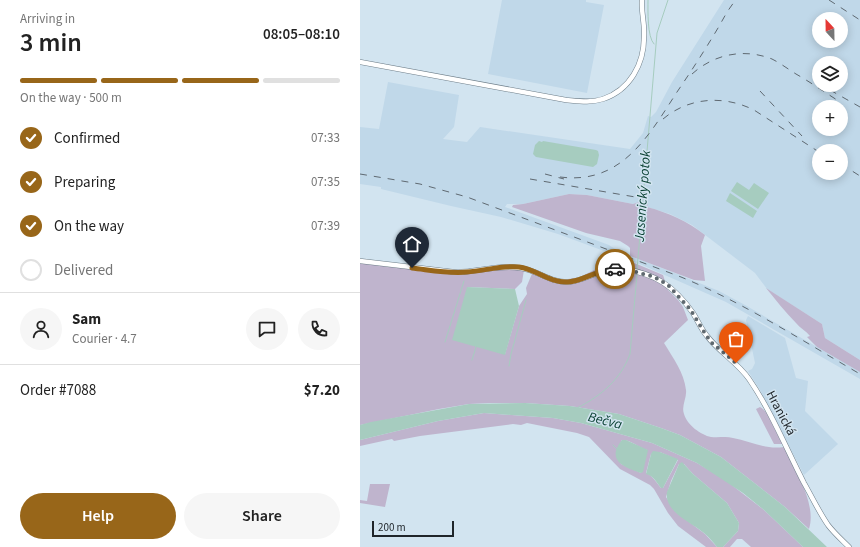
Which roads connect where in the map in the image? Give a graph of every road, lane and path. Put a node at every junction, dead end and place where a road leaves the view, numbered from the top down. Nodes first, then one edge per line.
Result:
1 (642, 0) edge
2 (360, 62) edge
3 (360, 261) edge
4 (849, 547) edge

1 - 2 street
3 - 4 street, Hranická

